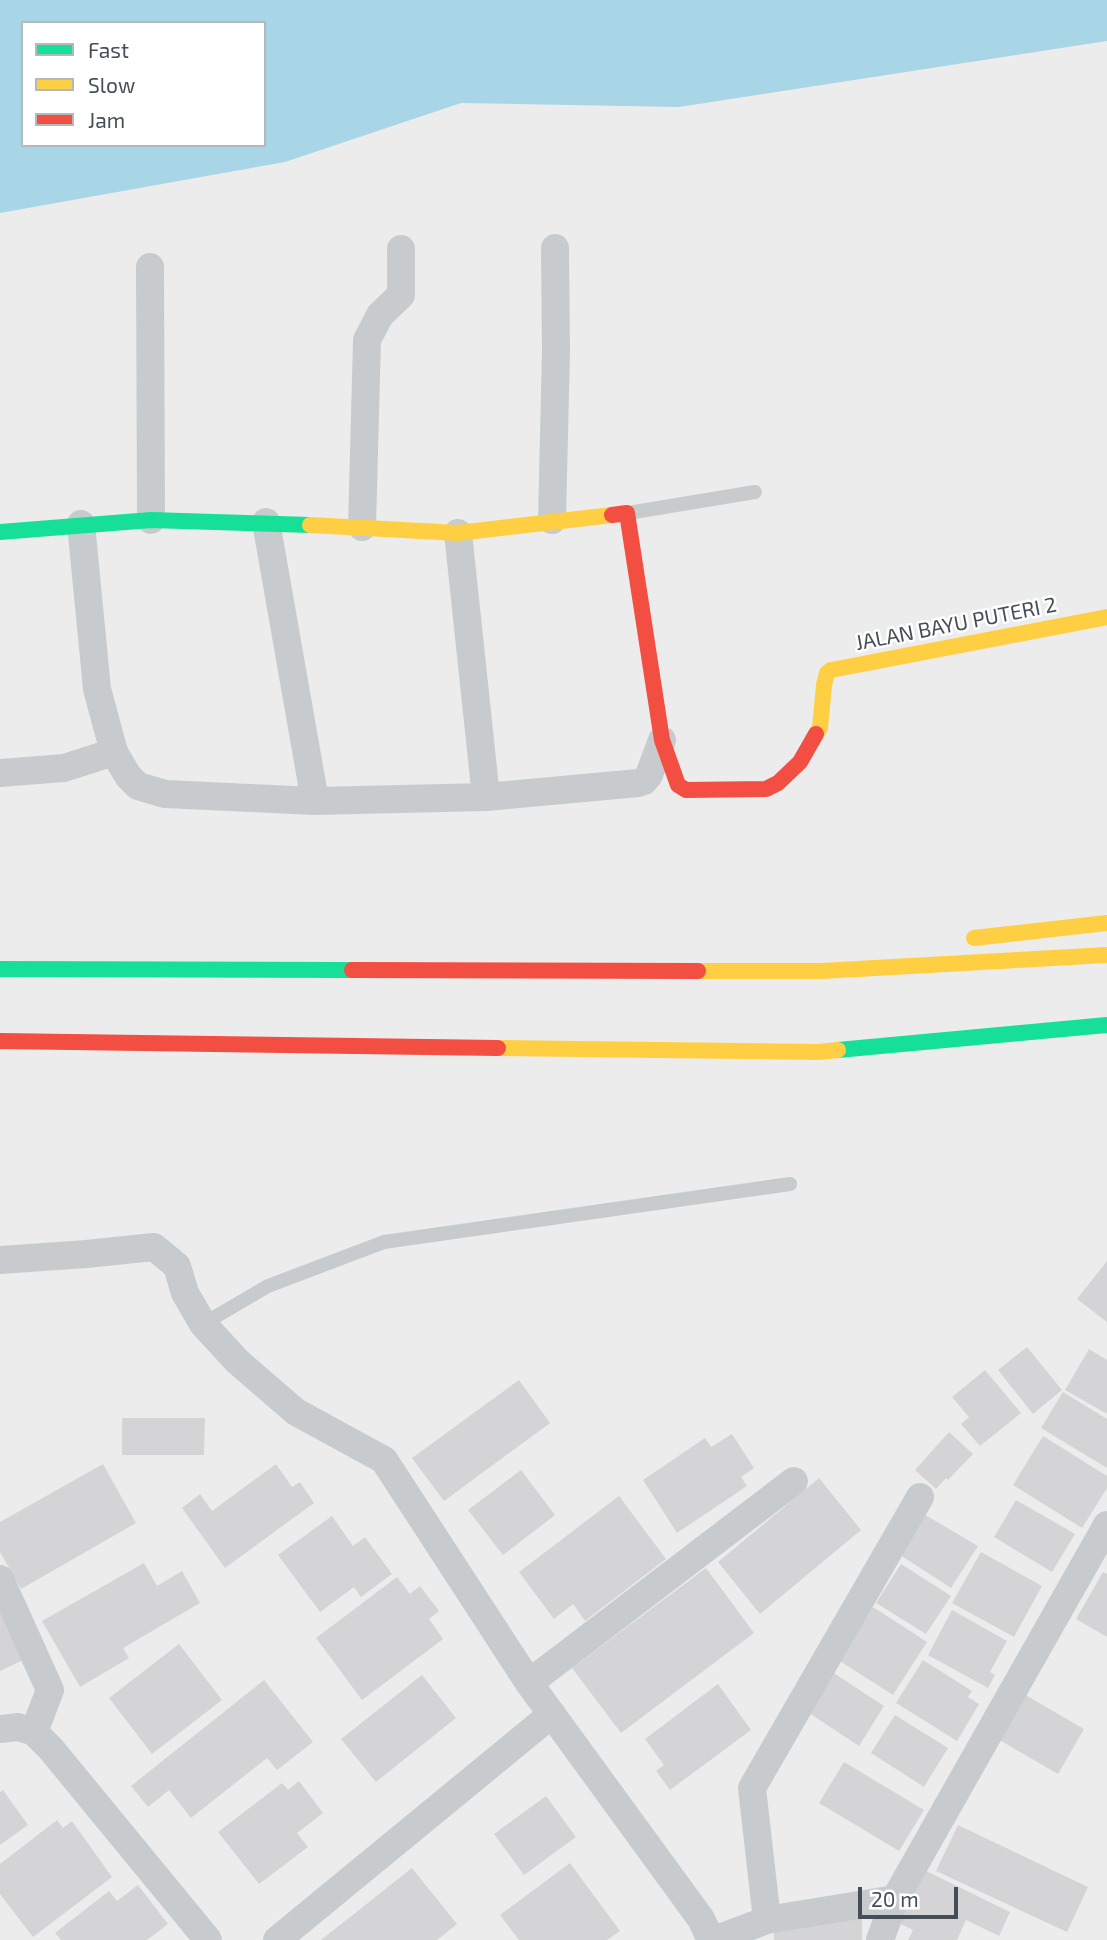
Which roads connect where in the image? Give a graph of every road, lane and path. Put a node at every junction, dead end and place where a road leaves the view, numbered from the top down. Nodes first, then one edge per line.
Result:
1 (401, 248) dead end
2 (555, 248) dead end
3 (150, 267) dead end
4 (755, 492) dead end
5 (627, 513) junction
6 (151, 520) junction
7 (552, 520) junction
8 (266, 522) junction
9 (81, 524) junction
10 (362, 527) junction
11 (0, 532) edge
12 (458, 533) junction
13 (1107, 617) edge
14 (662, 740) junction
15 (114, 752) junction
16 (0, 773) edge
17 (486, 797) junction
18 (315, 801) junction
19 (1107, 923) edge
20 (959, 940) dead end
21 (908, 949) dead end
22 (1107, 955) edge
23 (0, 969) edge
24 (822, 971) junction
25 (1107, 1025) edge
26 (0, 1041) edge
27 (790, 1184) dead end
28 (0, 1260) edge
29 (203, 1324) junction
30 (794, 1481) dead end
31 (920, 1497) dead end
32 (1107, 1525) edge
33 (0, 1580) edge
34 (529, 1683) junction
35 (552, 1714) junction
36 (0, 1729) edge
37 (34, 1732) junction
38 (895, 1899) junction
39 (767, 1920) junction
40 (204, 1939) edge
41 (277, 1940) edge
42 (713, 1940) edge
43 (880, 1940) edge

1 - 10 street
2 - 7 street
3 - 6 street
4 - 5 lane
5 - 7 main road
5 - 14 main road
6 - 8 main road
6 - 9 main road
7 - 12 main road
8 - 10 main road
8 - 18 street
9 - 11 main road
9 - 15 street
10 - 12 main road
12 - 17 street
13 - 14 main road, JALAN BAYU PUTERI 2
14 - 17 street
15 - 16 street
15 - 18 street
17 - 18 street
19 - 20 main road
21 - 24 main road
22 - 24 main road
23 - 24 main road
25 - 26 main road
27 - 29 lane
28 - 29 street
29 - 34 street
30 - 34 street
31 - 39 street
32 - 38 street
33 - 37 street
34 - 35 street
35 - 41 street
35 - 42 street
36 - 37 street
37 - 40 street
38 - 39 street
38 - 43 street
39 - 42 street

